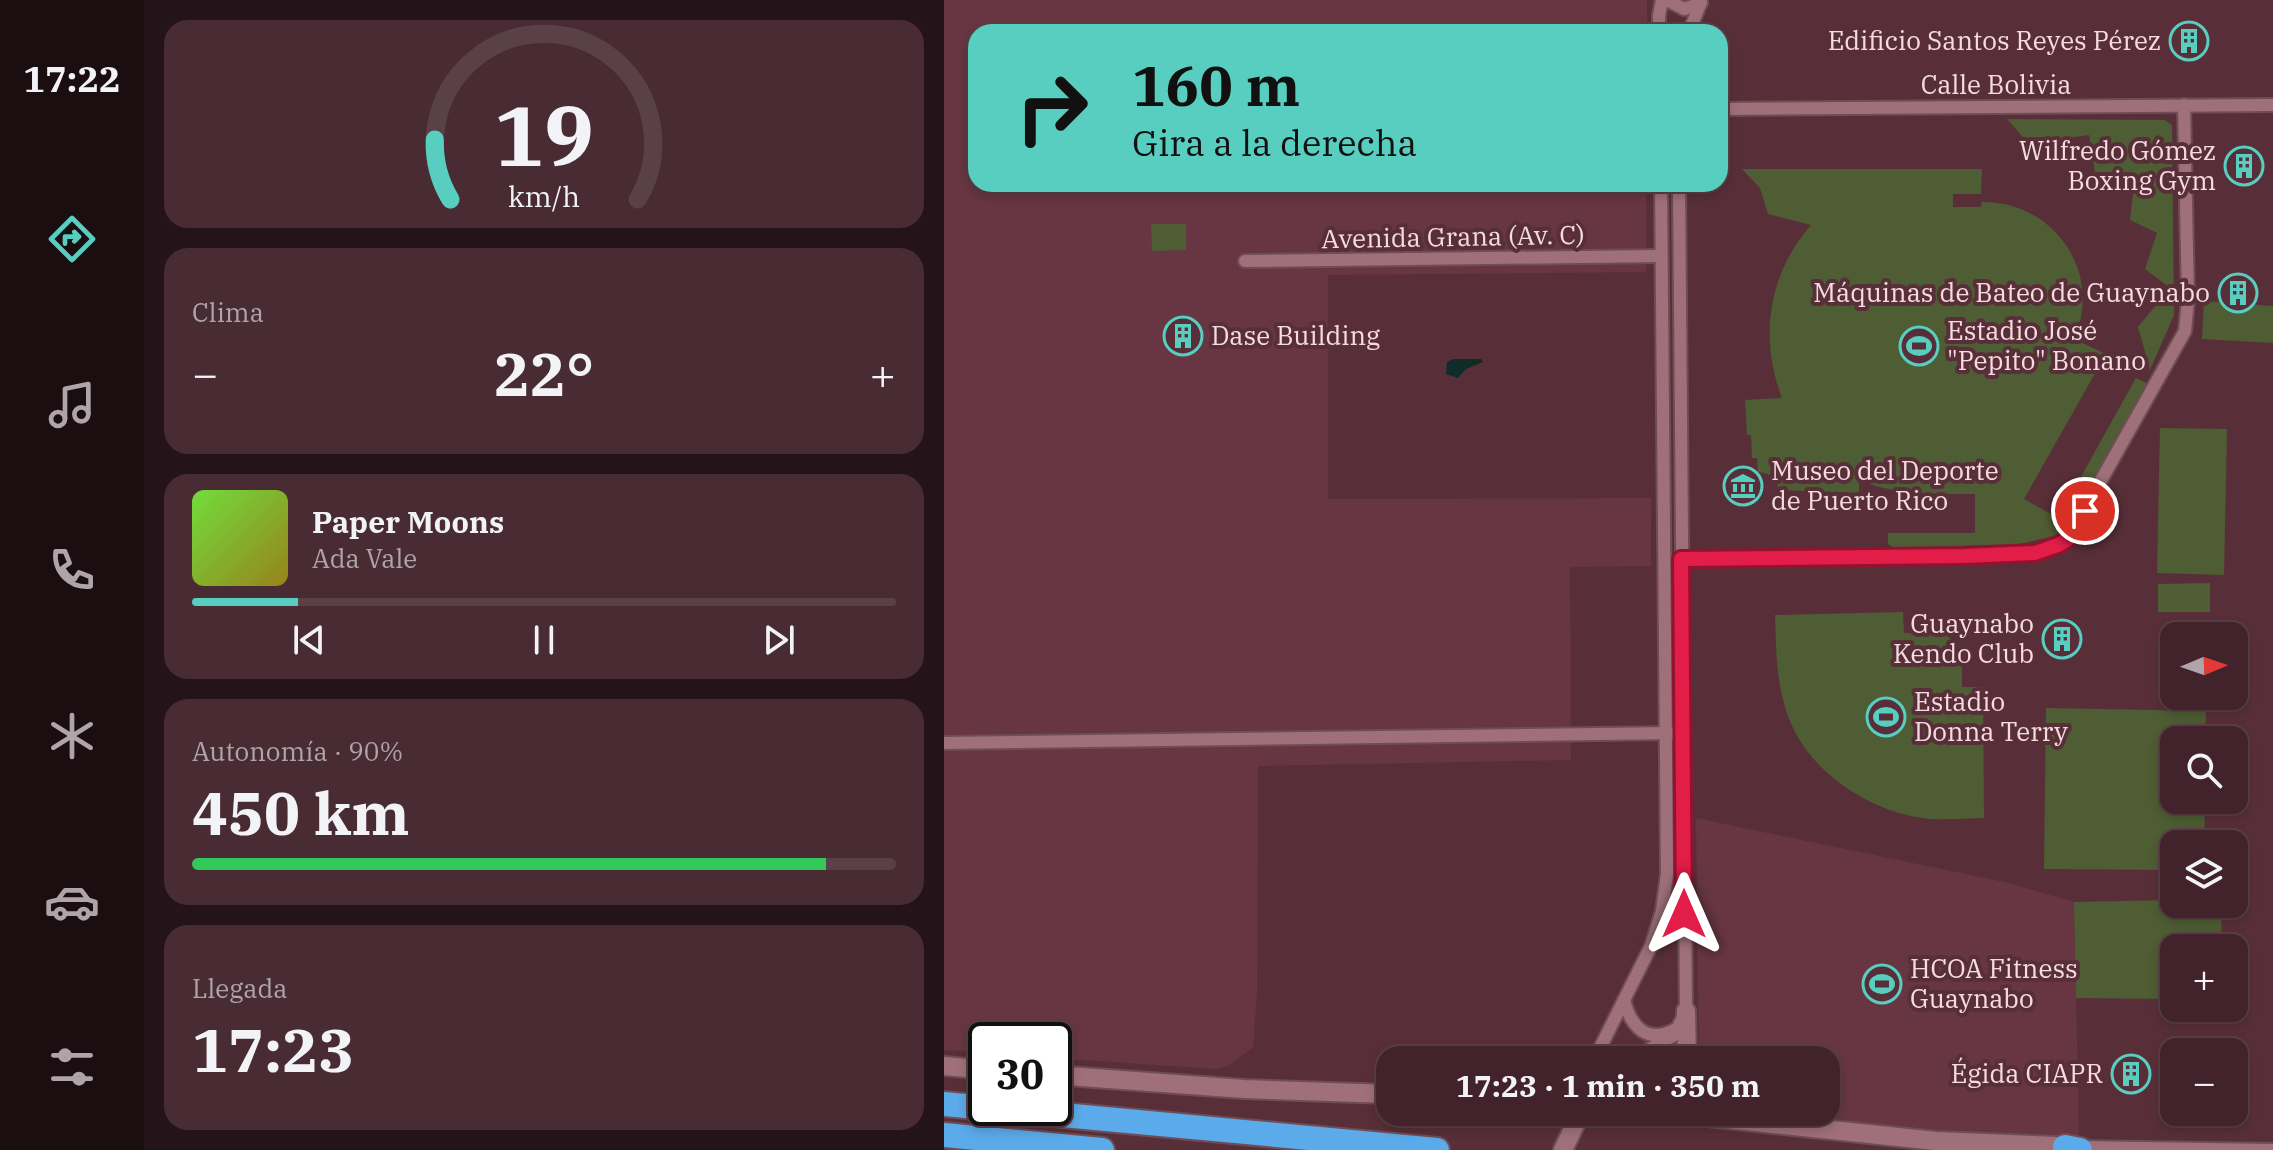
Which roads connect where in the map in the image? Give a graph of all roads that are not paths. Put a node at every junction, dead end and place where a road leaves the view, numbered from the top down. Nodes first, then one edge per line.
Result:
1 (1665, 0) edge
2 (1702, 1) edge
3 (1659, 24) edge
4 (1692, 24) edge
5 (2184, 105) junction
6 (2273, 105) edge
7 (1728, 109) edge
8 (1661, 192) edge
9 (1679, 192) edge
10 (1661, 256) junction
11 (1245, 261) dead end
12 (1681, 559) junction
13 (1682, 733) junction
14 (1666, 734) junction
15 (944, 743) edge
16 (1624, 1000) junction
17 (1682, 1019) junction
18 (1601, 1046) edge
19 (1657, 1046) edge
20 (1685, 1046) edge
21 (944, 1066) edge
22 (968, 1068) edge
23 (1072, 1076) edge
24 (1376, 1094) edge
25 (944, 1104) edge
26 (968, 1106) edge
27 (1072, 1116) edge
28 (1574, 1126) edge
29 (1802, 1126) edge
30 (944, 1135) edge
31 (2067, 1148) edge
32 (1102, 1150) edge
33 (1437, 1150) edge
34 (1563, 1150) edge
35 (2273, 1150) edge

1 - 2 street
1 - 3 street
2 - 4 street
5 - 6 street, Calle Bolivia
5 - 7 street, Calle Bolivia
5 - 12 street
8 - 10 street
9 - 12 street
10 - 11 street, Avenida Grana (Av. C)
10 - 14 street
12 - 13 street
13 - 14 street
13 - 17 street
14 - 15 street
14 - 16 street
16 - 17 street
16 - 18 street
17 - 19 street
17 - 20 street
21 - 22 street
23 - 24 street
25 - 26 highway
27 - 33 highway
28 - 34 street
29 - 31 street
30 - 32 highway
31 - 35 street

